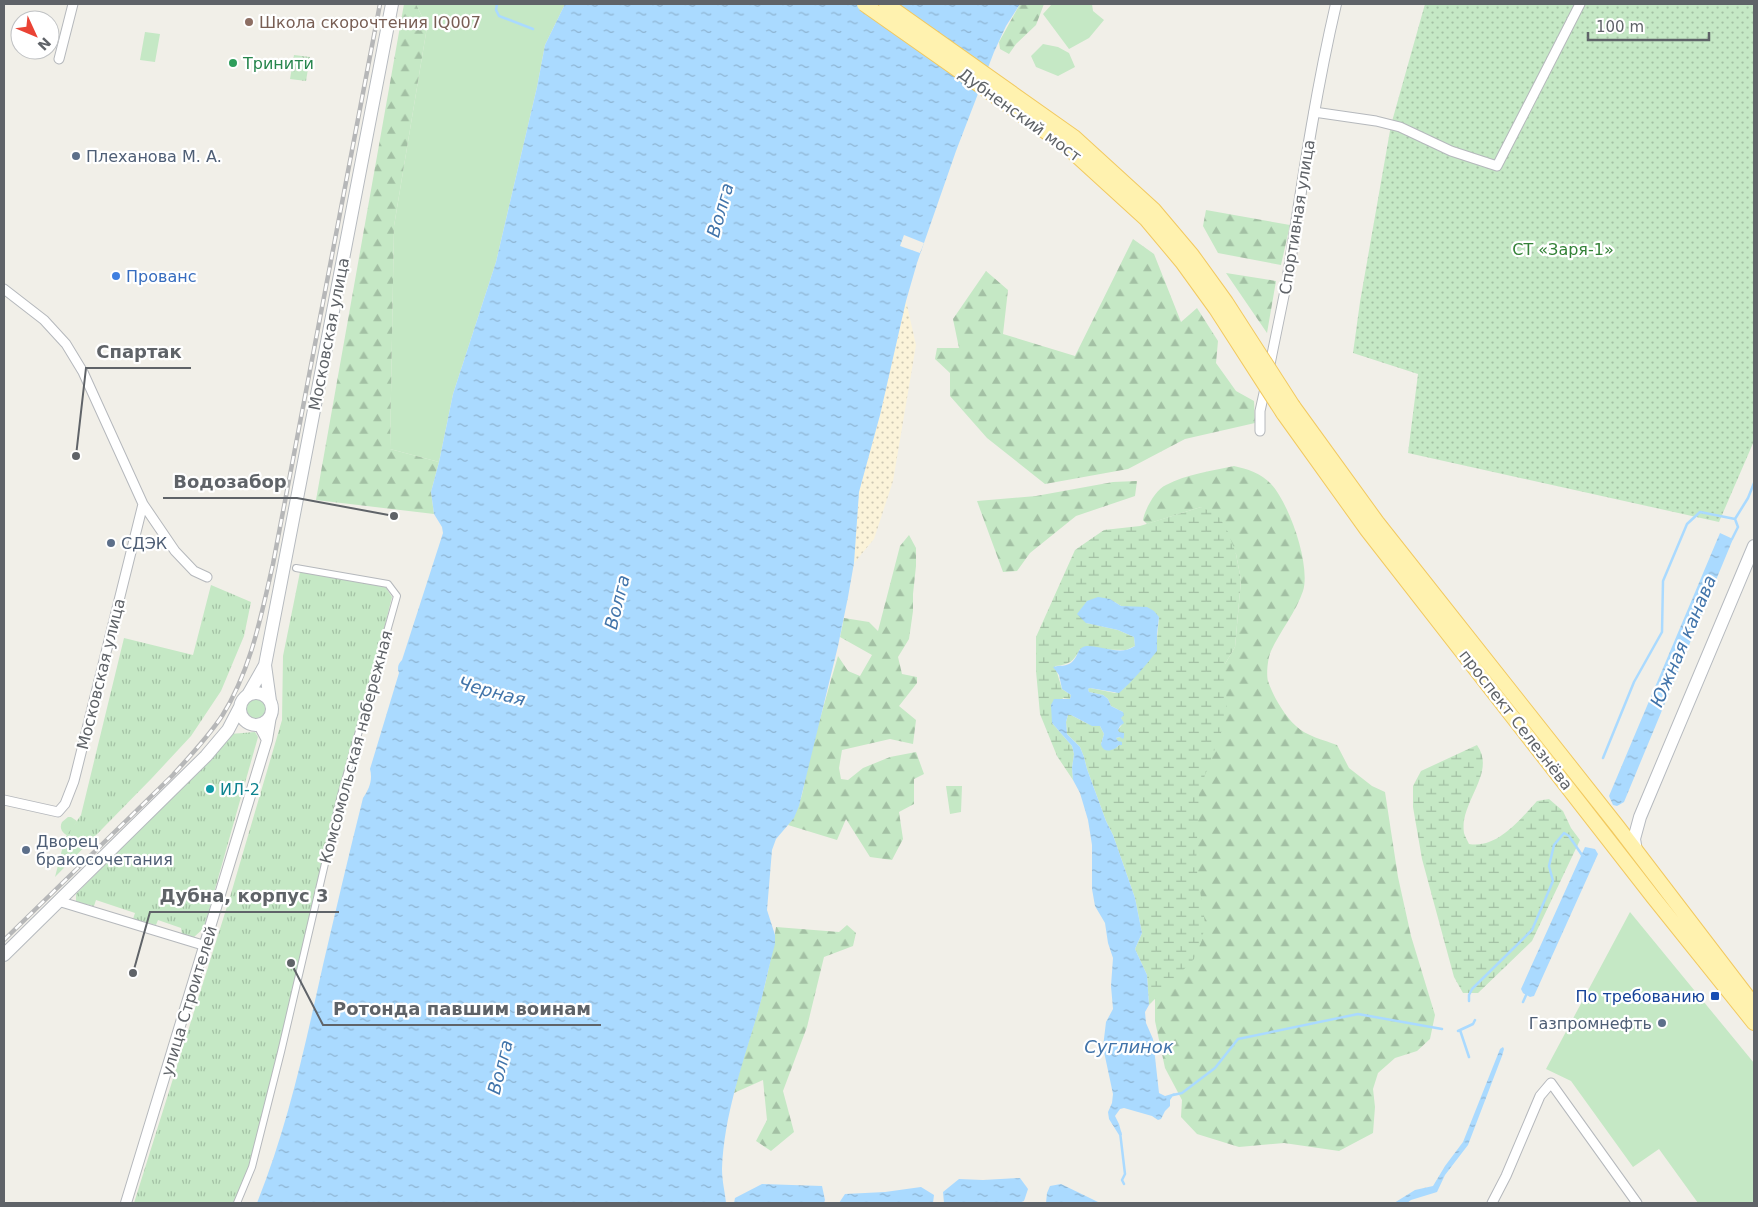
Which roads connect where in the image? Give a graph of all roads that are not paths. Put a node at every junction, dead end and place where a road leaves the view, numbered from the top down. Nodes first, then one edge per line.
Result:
1 (73, 4) edge
2 (392, 4) edge
3 (864, 4) edge
4 (886, 4) edge
5 (1336, 4) edge
6 (1580, 4) edge
7 (60, 59) dead end
8 (1314, 112) junction
9 (1288, 276) joint
10 (4, 289) edge
11 (1288, 409) junction
12 (1260, 431) dead end
13 (143, 504) junction
14 (1754, 546) edge
15 (296, 568) dead end
16 (207, 577) dead end
17 (265, 665) junction
18 (248, 695) junction
19 (270, 701) junction
20 (240, 707) junction
21 (271, 716) junction
22 (254, 725) junction
23 (228, 730) junction
24 (267, 740) junction
25 (4, 800) edge
26 (1638, 821) junction
27 (1618, 827) junction
28 (1636, 851) junction
29 (58, 901) junction
30 (206, 946) junction
31 (4, 955) edge
32 (1754, 1005) edge
33 (1754, 1023) edge
34 (126, 1203) edge
35 (237, 1203) edge
36 (1492, 1203) edge
37 (1637, 1203) edge

1 - 7 street
2 - 17 main road, Московская улица
3 - 11 main road, Дубненский мост, bridge
4 - 11 main road, Дубненский мост, bridge
5 - 8 street, Спортивная улица
6 - 8 street
8 - 9 street, Спортивная улица
9 - 12 street, Спортивная улица
10 - 13 street
11 - 27 main road, проспект Селезнёва
11 - 33 main road, проспект Селезнёва
13 - 16 street
13 - 25 street, Московская улица
14 - 26 main road
15 - 35 street, Комсомольская набережная
17 - 18 main road
17 - 19 main road
18 - 19 main road
18 - 20 main road
19 - 21 main road
20 - 22 main road
20 - 23 main road
21 - 22 main road
21 - 24 street, улица Строителей
22 - 23 main road
22 - 24 street
23 - 29 main road
24 - 30 street, улица Строителей
26 - 27 main road
26 - 28 main road
27 - 28 main road, проспект Селезнёва
28 - 32 main road, проспект Селезнёва
29 - 30 street
29 - 31 main road
30 - 34 street, улица Строителей
36 - 37 street

